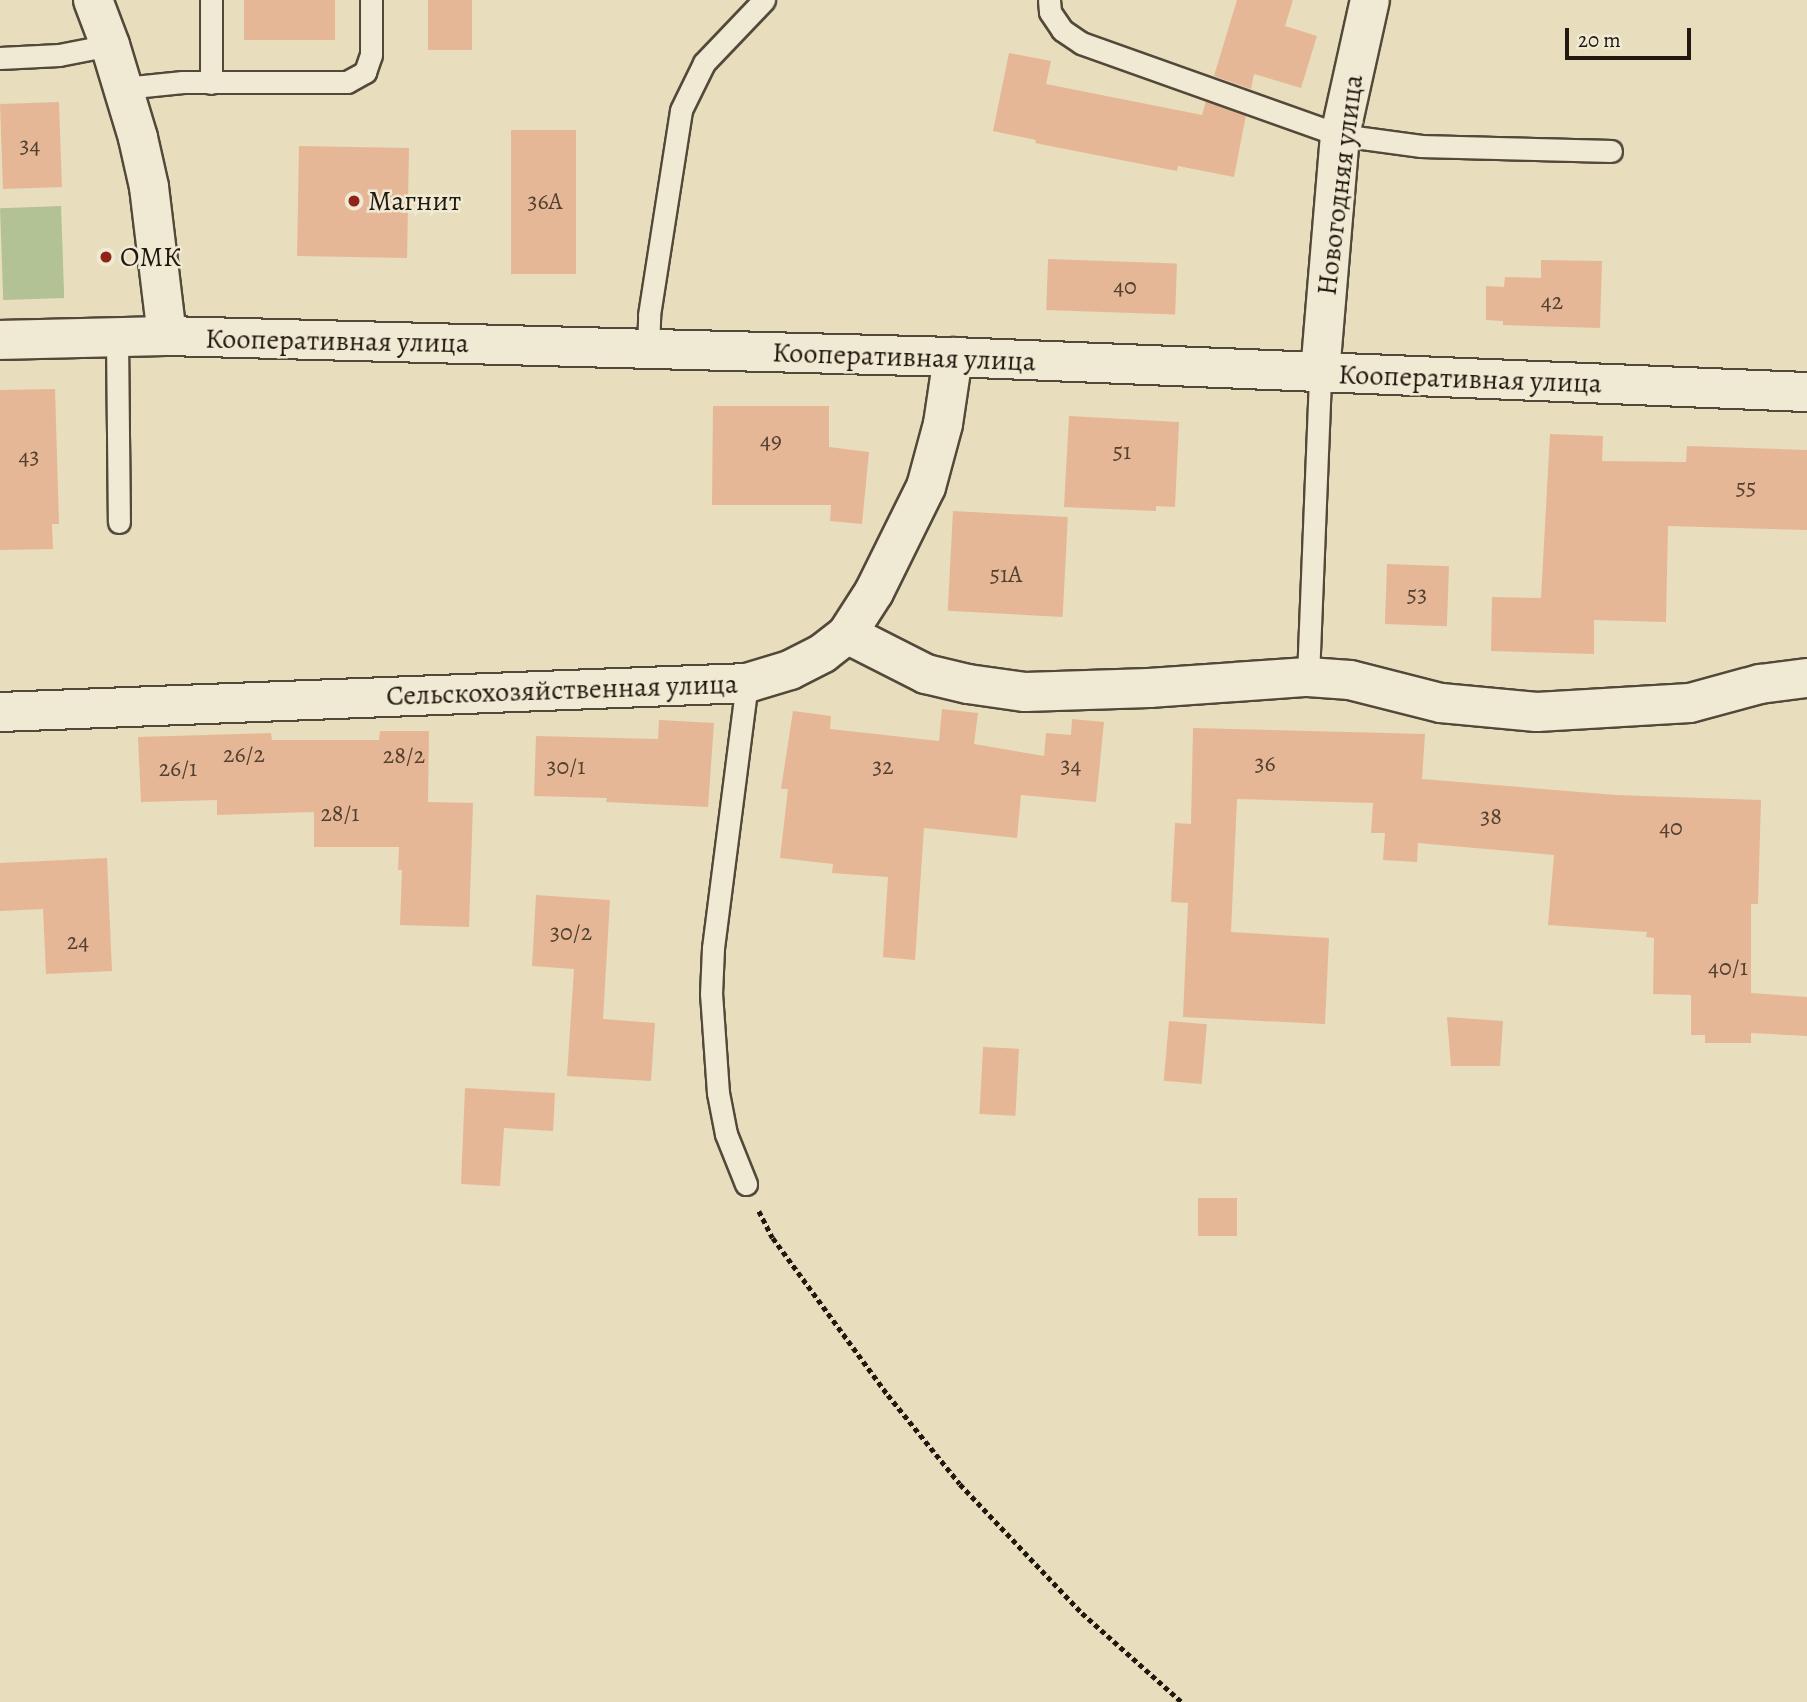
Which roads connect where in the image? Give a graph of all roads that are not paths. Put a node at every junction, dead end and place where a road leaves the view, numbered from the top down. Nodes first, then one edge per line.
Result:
1 (93, 0) edge
2 (211, 0) edge
3 (371, 0) edge
4 (764, 0) edge
5 (1049, 0) edge
6 (1370, 0) edge
7 (110, 45) junction
8 (0, 58) edge
9 (211, 83) junction
10 (124, 88) junction
11 (1340, 135) junction
12 (1611, 151) dead end
13 (167, 336) junction
14 (117, 338) junction
15 (0, 340) edge
16 (648, 350) junction
17 (953, 357) junction
18 (1320, 373) junction
19 (1807, 392) edge
20 (119, 522) dead end
21 (848, 634) junction
22 (1308, 677) junction
23 (1807, 678) edge
24 (747, 683) junction
25 (0, 712) edge
26 (746, 1184) road end

1 - 7 street
2 - 9 lane
3 - 9 lane
4 - 16 lane
5 - 11 lane
6 - 11 street, Новогодняя улица
7 - 8 lane
7 - 10 street
9 - 10 lane
10 - 13 street
11 - 12 lane
11 - 18 street, Новогодняя улица
13 - 14 street, Кооперативная улица
13 - 16 street, Кооперативная улица
14 - 15 street, Кооперативная улица
14 - 20 lane
16 - 17 street, Кооперативная улица
17 - 18 street, Кооперативная улица
17 - 21 street
18 - 19 street, Кооперативная улица
18 - 22 lane
21 - 22 street
21 - 24 street, Сельскохозяйственная улица
22 - 23 street
24 - 25 street, Сельскохозяйственная улица
24 - 26 lane

